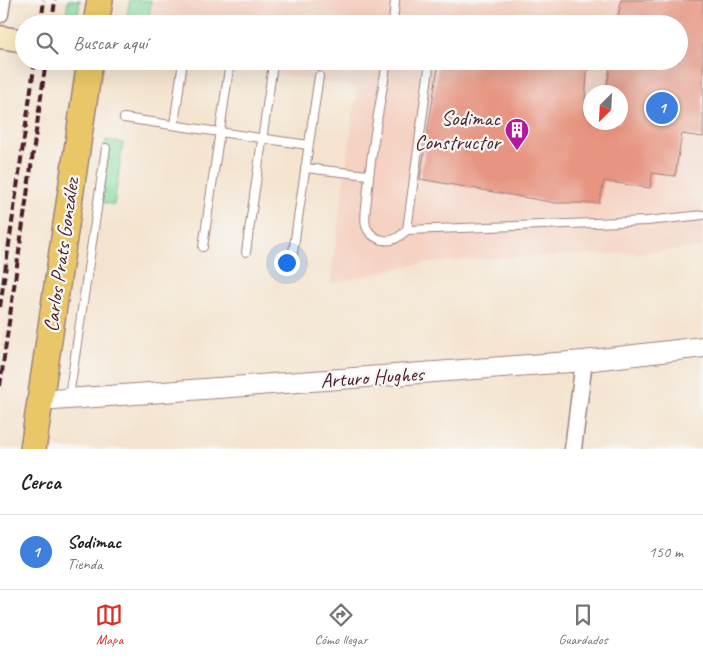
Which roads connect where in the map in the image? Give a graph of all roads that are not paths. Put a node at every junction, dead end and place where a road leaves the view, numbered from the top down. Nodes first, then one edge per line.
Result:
1 (2, 0) edge
2 (100, 0) edge
3 (395, 0) edge
4 (0, 14) edge
5 (98, 15) edge
6 (394, 15) edge
7 (0, 37) edge
8 (15, 40) edge
9 (89, 70) edge
10 (182, 70) edge
11 (229, 70) edge
12 (386, 70) edge
13 (429, 70) edge
14 (272, 71) dead end
15 (319, 76) dead end
16 (124, 118) dead end
17 (174, 125) junction
18 (220, 132) junction
19 (263, 138) junction
20 (308, 145) junction
21 (106, 148) dead end
22 (305, 168) junction
23 (368, 175) junction
24 (703, 215) edge
25 (407, 230) junction
26 (203, 247) dead end
27 (246, 252) dead end
28 (292, 259) dead end
29 (703, 347) edge
30 (584, 361) junction
31 (68, 399) junction
32 (40, 401) junction
33 (33, 449) edge
34 (573, 449) edge

1 - 4 street
2 - 5 main road
3 - 6 lane
7 - 8 main road
9 - 32 main road, Carlos Prats González
10 - 17 lane
11 - 18 lane
12 - 23 lane
13 - 25 lane
14 - 19 lane
15 - 20 lane
16 - 17 lane
17 - 18 lane
18 - 19 lane
18 - 26 lane
19 - 20 lane
19 - 27 lane
20 - 22 lane
21 - 31 lane
22 - 23 lane
22 - 28 lane
23 - 25 lane
24 - 25 lane
29 - 30 street, Arturo Hughes
30 - 31 street, Arturo Hughes
30 - 34 street
31 - 32 street, Arturo Hughes
32 - 33 main road, Carlos Prats González

